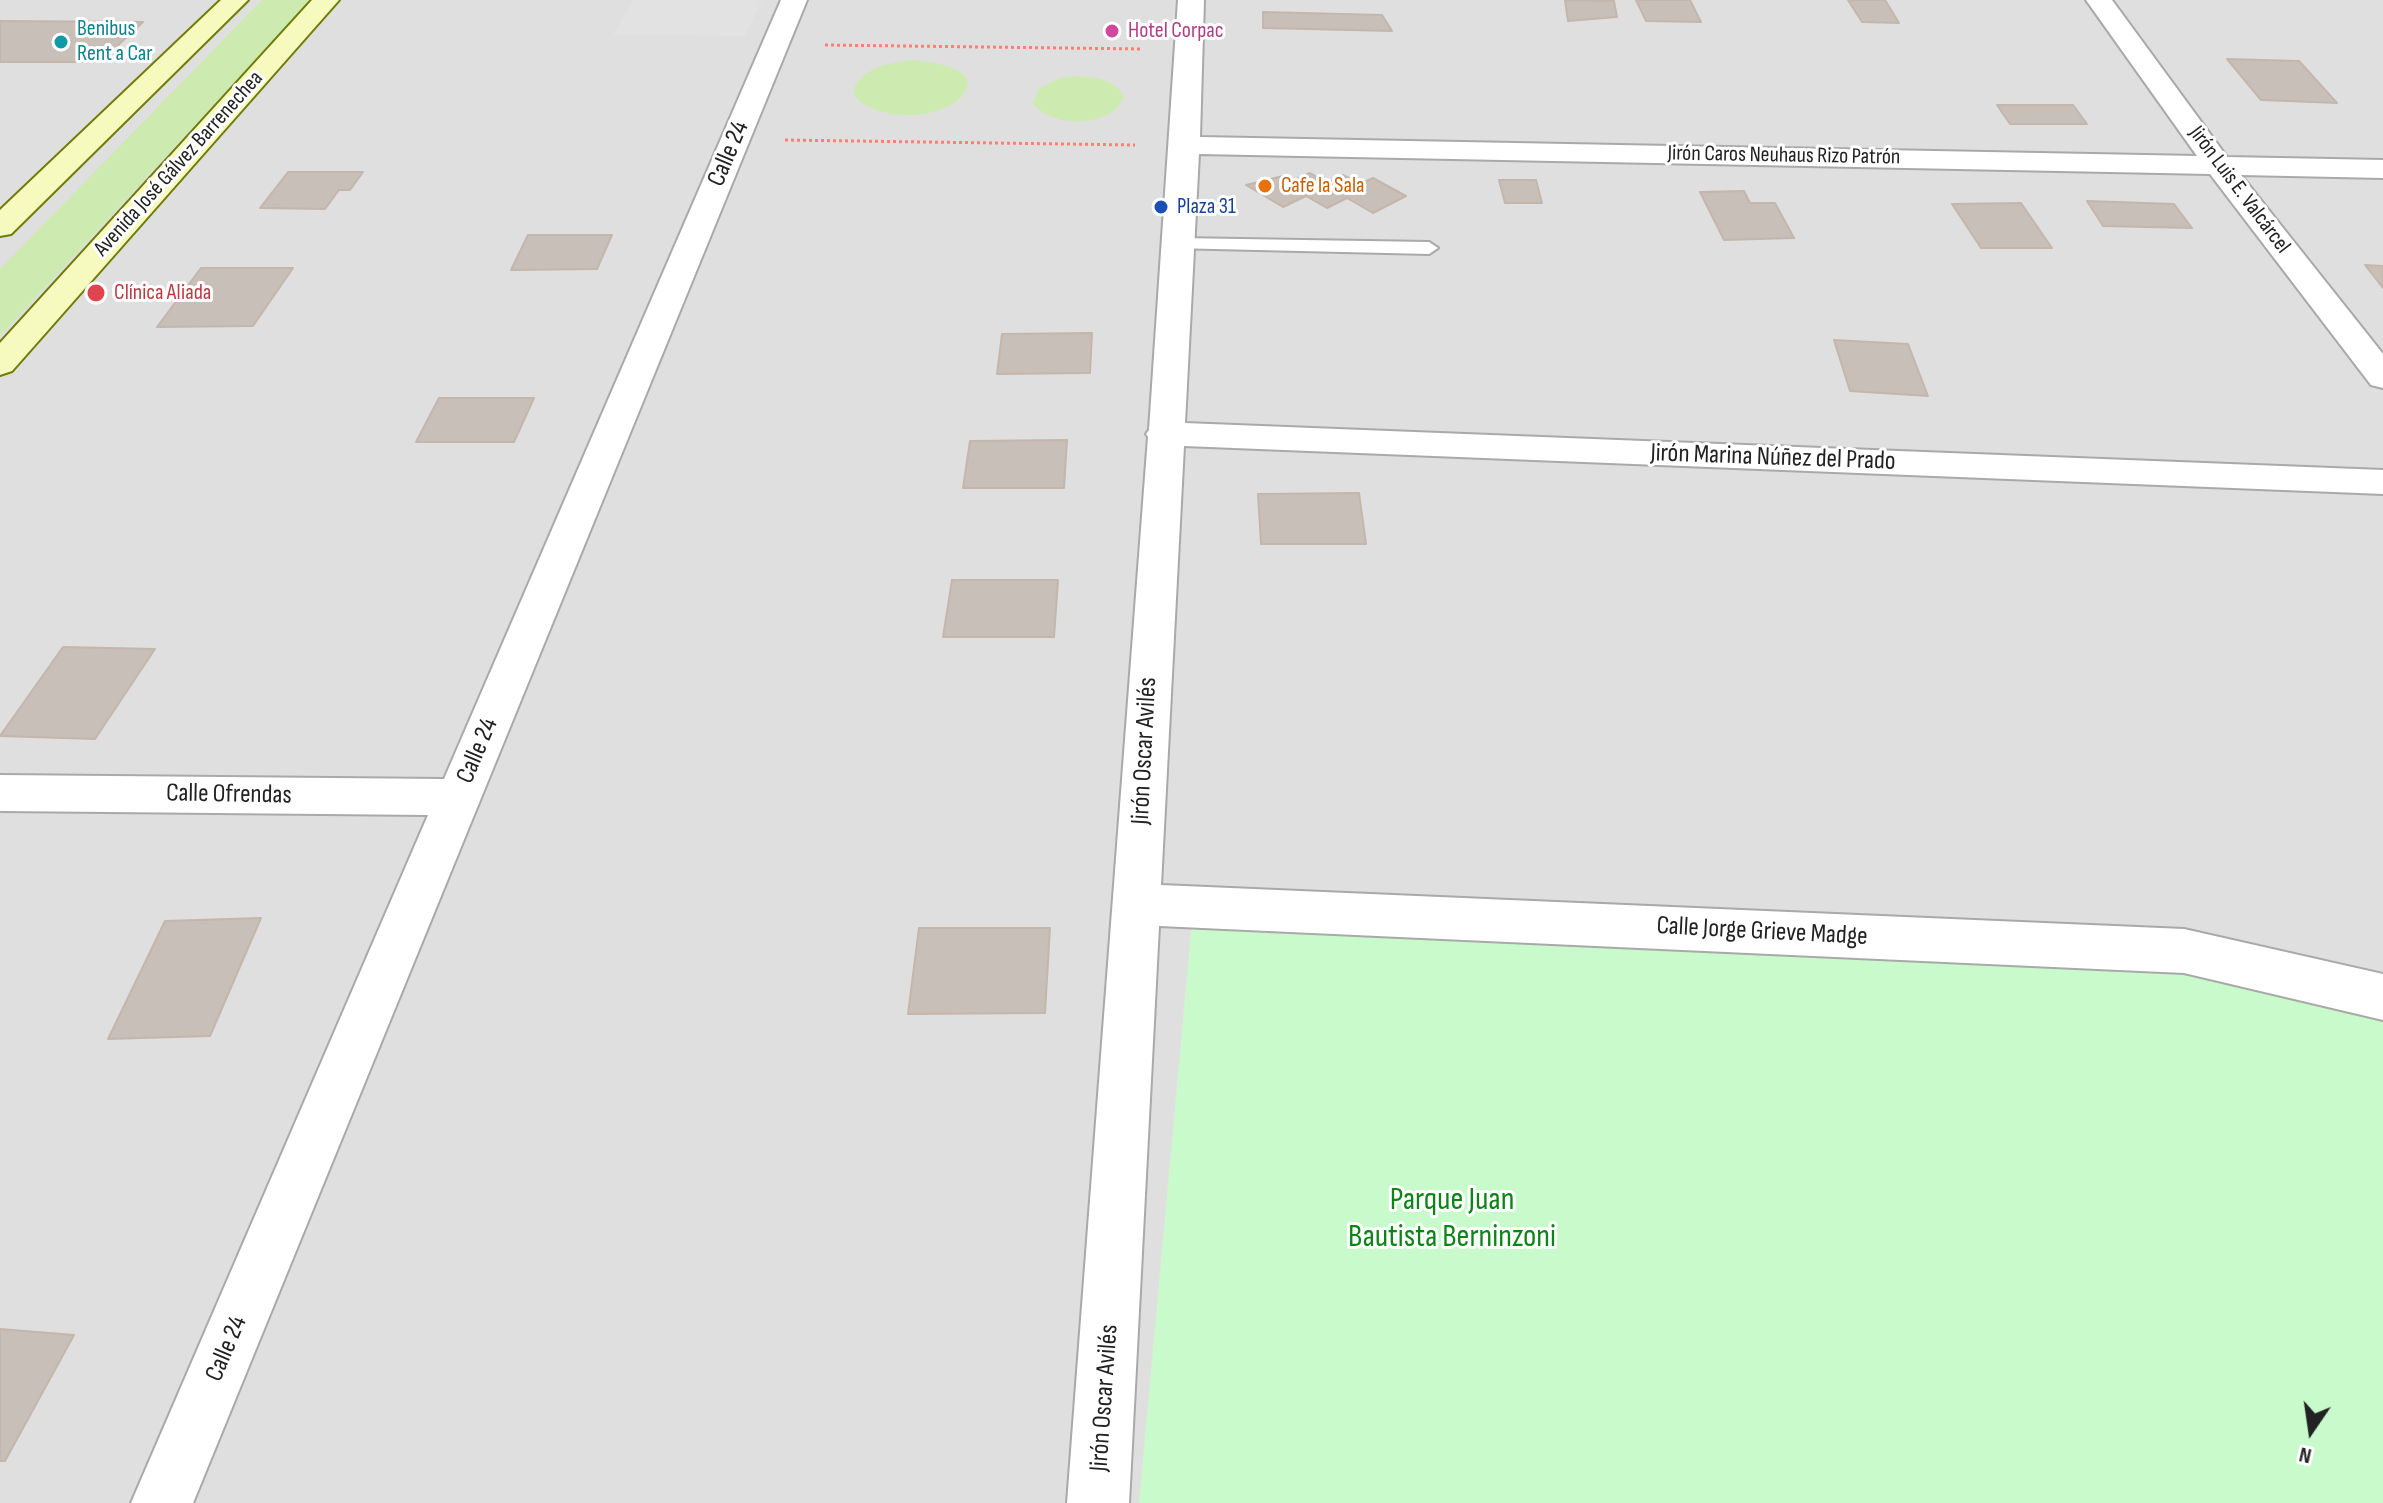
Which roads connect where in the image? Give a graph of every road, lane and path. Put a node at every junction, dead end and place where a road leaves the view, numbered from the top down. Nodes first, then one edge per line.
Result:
1 (235, 0) edge
2 (326, 0) edge
3 (794, 0) edge
4 (1191, 0) edge
5 (2099, 0) edge
6 (775, 44) junction
7 (1188, 50) junction
8 (736, 139) junction
9 (1185, 145) junction
10 (2217, 164) junction
11 (2383, 169) edge
12 (0, 227) edge
13 (1178, 244) junction
14 (1429, 248) dead end
15 (0, 364) edge
16 (2383, 377) edge
17 (1164, 434) junction
18 (2383, 482) edge
19 (0, 793) edge
20 (459, 797) junction
21 (1135, 904) junction
22 (2383, 997) edge
23 (162, 1503) edge
24 (1098, 1503) edge

1 - 12 main road
2 - 15 main road, Avenida José Gálvez Barrenechea
3 - 6 street, Calle 24
4 - 7 street, Jirón Oscar Avilés
5 - 10 street, Jirón Luis E. Valcárcel
6 - 7 path
6 - 8 street, Calle 24
7 - 9 street, Jirón Oscar Avilés
8 - 9 path
8 - 20 street, Calle 24
9 - 10 street, Jirón Caros Neuhaus Rizo Patrón
9 - 13 street, Jirón Oscar Avilés
10 - 11 street, Jirón Caros Neuhaus Rizo Patrón
10 - 16 street, Jirón Luis E. Valcárcel
13 - 14 lane
13 - 17 street, Jirón Oscar Avilés
17 - 18 street, Jirón Marina Núñez del Prado
17 - 21 street, Jirón Oscar Avilés
19 - 20 street, Calle Ofrendas
20 - 23 street, Calle 24
21 - 22 street, Calle Jorge Grieve Madge
21 - 24 street, Jirón Oscar Avilés

